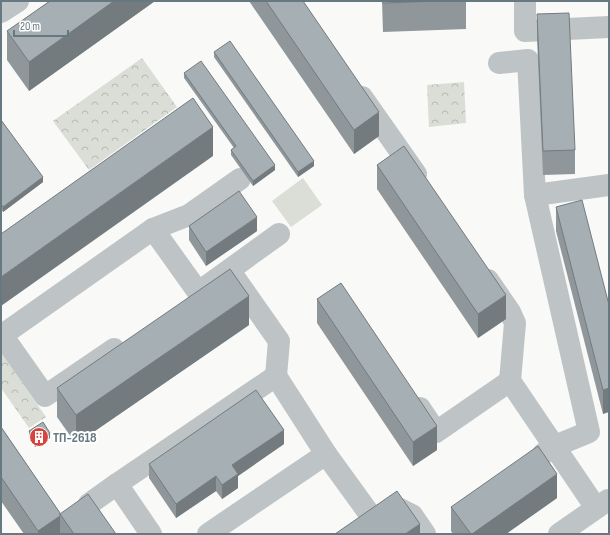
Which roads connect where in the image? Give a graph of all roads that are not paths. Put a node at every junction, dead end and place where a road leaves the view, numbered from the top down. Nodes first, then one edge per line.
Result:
1 (18, 1) edge
2 (525, 1) edge
3 (1, 12) edge
4 (609, 27) edge
5 (499, 63) dead end
6 (350, 79) edge
7 (240, 178) dead end
8 (609, 185) edge
9 (428, 192) edge
10 (535, 195) junction
11 (153, 229) junction
12 (279, 234) dead end
13 (476, 262) edge
14 (230, 270) junction
15 (198, 292) junction
16 (179, 305) edge
17 (1, 336) edge
18 (128, 340) edge
19 (276, 376) junction
20 (510, 381) junction
21 (410, 395) edge
22 (555, 446) junction
23 (326, 454) junction
24 (528, 464) edge
25 (117, 484) junction
26 (89, 504) junction
27 (603, 504) edge
28 (70, 517) edge
29 (101, 522) edge
30 (151, 534) edge
31 (208, 534) edge
32 (425, 534) edge
33 (559, 534) edge

1 - 3 street
2 - 4 street
5 - 10 street
6 - 9 street
7 - 11 street
8 - 10 street
10 - 22 street
11 - 15 street
11 - 17 street
12 - 14 street
13 - 20 street
14 - 15 street
14 - 19 street
15 - 16 street
17 - 18 street
19 - 23 street
19 - 25 street
20 - 21 street
20 - 22 street
22 - 24 street
22 - 27 street
23 - 31 street
23 - 32 street
25 - 26 street
25 - 30 street
26 - 28 street
26 - 29 street
27 - 33 street

